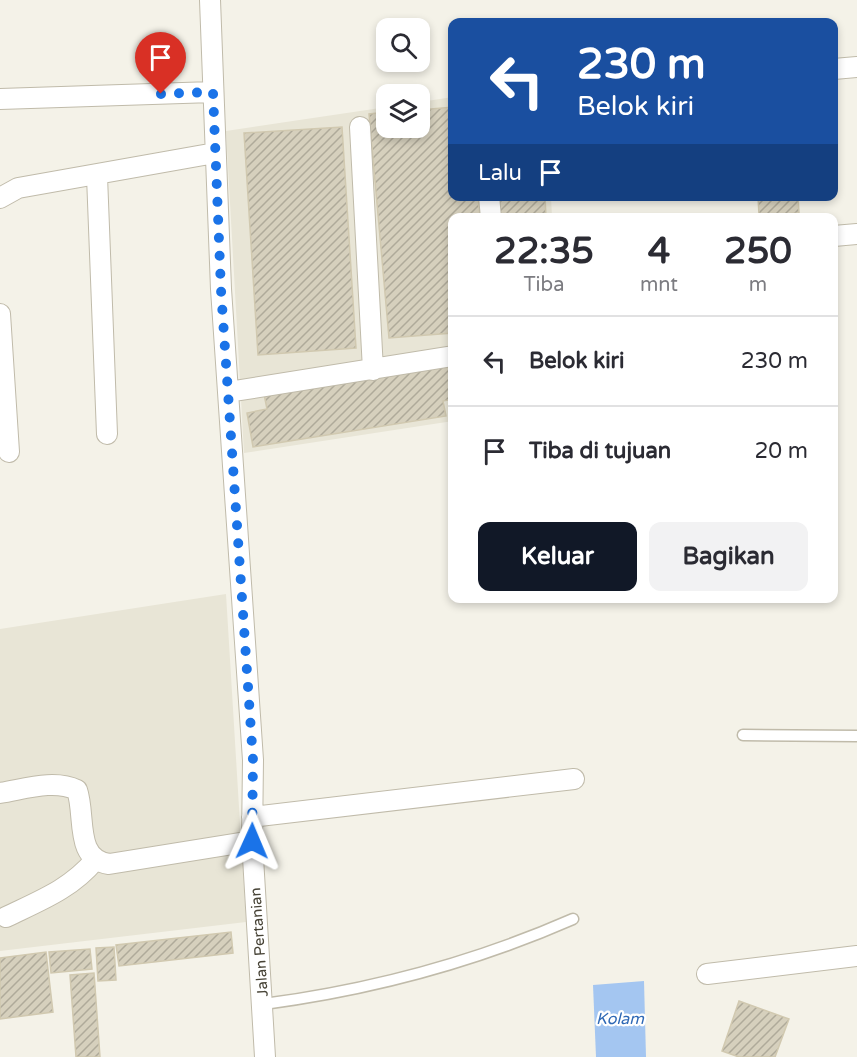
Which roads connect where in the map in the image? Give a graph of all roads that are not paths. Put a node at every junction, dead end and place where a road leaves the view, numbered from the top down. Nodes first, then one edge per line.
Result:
1 (210, 0) edge
2 (857, 67) edge
3 (838, 69) edge
4 (213, 92) junction
5 (0, 99) edge
6 (360, 127) dead end
7 (215, 153) junction
8 (97, 176) junction
9 (0, 198) edge
10 (857, 234) edge
11 (838, 236) edge
12 (0, 314) edge
13 (448, 357) edge
14 (373, 370) junction
15 (228, 392) junction
16 (107, 434) dead end
17 (9, 452) dead end
18 (742, 735) dead end
19 (857, 736) edge
20 (574, 779) dead end
21 (0, 794) edge
22 (252, 817) junction
23 (252, 841) junction
24 (94, 860) junction
25 (6, 917) dead end
26 (573, 919) dead end
27 (857, 956) edge
28 (706, 974) dead end
29 (264, 1004) junction
30 (265, 1057) edge

1 - 4 street, Jalan Pertanian
2 - 3 street
4 - 5 street
4 - 7 street, Jalan Pertanian
6 - 14 street
7 - 8 street
7 - 15 street, Jalan Pertanian
8 - 9 street
8 - 16 street
10 - 11 street
12 - 17 street
13 - 14 street
14 - 15 street
15 - 22 street, Jalan Pertanian
18 - 19 lane
20 - 22 street
21 - 24 street
22 - 23 street, Jalan Pertanian
23 - 24 street
23 - 29 street, Jalan Pertanian
24 - 25 street
26 - 29 lane
27 - 28 street
29 - 30 street, Jalan Pertanian

